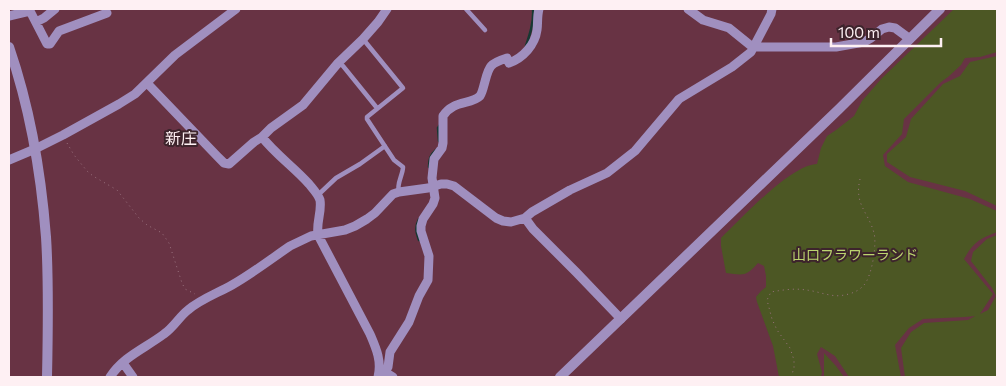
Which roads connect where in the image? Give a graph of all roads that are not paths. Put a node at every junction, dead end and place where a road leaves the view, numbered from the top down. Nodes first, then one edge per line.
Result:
1 (55, 9) edge
2 (236, 9) edge
3 (387, 9) edge
4 (466, 9) edge
5 (539, 9) edge
6 (688, 9) edge
7 (772, 9) edge
8 (940, 9) edge
9 (107, 13) dead end
10 (9, 16) edge
11 (36, 22) junction
12 (485, 30) dead end
13 (363, 38) junction
14 (910, 39) junction
15 (9, 47) edge
16 (755, 47) junction
17 (338, 63) junction
18 (147, 83) junction
19 (378, 108) junction
20 (262, 137) junction
21 (385, 146) junction
22 (35, 149) junction
23 (9, 160) edge
24 (431, 187) junction
25 (399, 192) junction
26 (318, 195) junction
27 (525, 218) junction
28 (318, 235) junction
29 (621, 319) junction
30 (122, 363) junction
31 (381, 373) edge
32 (47, 377) edge
33 (110, 377) edge
34 (133, 377) edge
35 (394, 377) edge
36 (560, 377) edge

1 - 11 street
2 - 18 street
3 - 13 street
4 - 12 lane
5 - 24 street
6 - 16 street
7 - 16 street
8 - 14 street
9 - 11 street
10 - 11 street
13 - 17 street
13 - 19 lane
14 - 16 street
14 - 29 street
15 - 22 street
16 - 27 street
17 - 19 lane
17 - 20 street
18 - 20 street
18 - 22 street
19 - 21 lane
20 - 26 street
21 - 25 lane
21 - 26 lane
22 - 23 street
22 - 32 street
24 - 25 street
24 - 27 street
24 - 31 street
25 - 28 street
26 - 28 street
27 - 29 street
28 - 30 street
28 - 31 street
29 - 36 street
30 - 33 street
30 - 34 street
31 - 35 street

